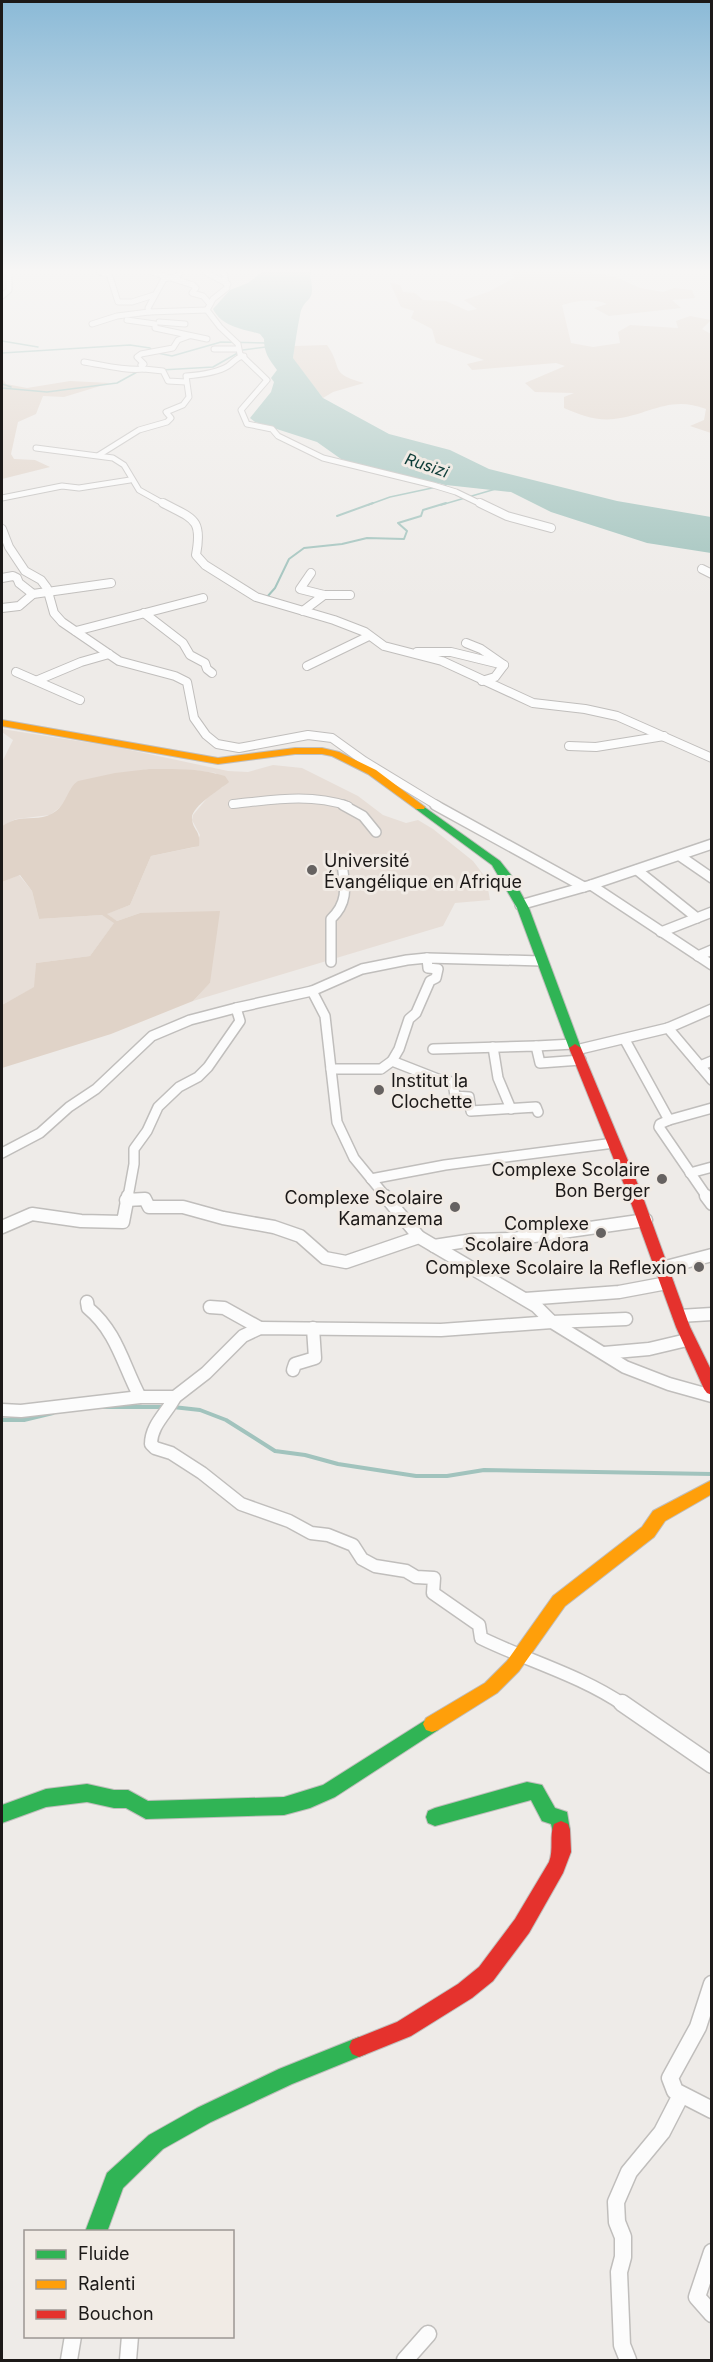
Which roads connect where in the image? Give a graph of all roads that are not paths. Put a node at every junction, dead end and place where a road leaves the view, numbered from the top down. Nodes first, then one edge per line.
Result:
1 (186, 382) edge
2 (266, 382) edge
3 (36, 448) dead end
4 (99, 455) junction
5 (130, 480) junction
6 (2, 498) edge
7 (551, 528) dead end
8 (2, 529) edge
9 (702, 569) dead end
10 (25, 571) junction
11 (311, 573) dead end
12 (711, 574) edge
13 (2, 577) edge
14 (111, 583) dead end
15 (48, 592) junction
16 (33, 594) junction
17 (324, 595) junction
18 (350, 595) dead end
19 (203, 598) dead end
20 (2, 608) edge
21 (303, 611) junction
22 (144, 613) junction
23 (76, 631) junction
24 (369, 636) junction
25 (466, 643) dead end
26 (414, 652) junction
27 (109, 654) junction
28 (504, 665) junction
29 (308, 666) dead end
30 (16, 672) dead end
31 (212, 673) dead end
32 (38, 680) junction
33 (482, 681) junction
34 (80, 700) dead end
35 (2, 723) edge
36 (664, 736) junction
37 (569, 746) dead end
38 (711, 758) edge
39 (233, 804) dead end
40 (376, 832) dead end
41 (711, 844) edge
42 (680, 856) junction
43 (342, 864) dead end
44 (637, 870) junction
45 (711, 878) edge
46 (587, 886) junction
47 (520, 905) junction
48 (711, 912) edge
49 (697, 918) junction
50 (661, 932) junction
51 (711, 950) edge
52 (698, 956) junction
53 (427, 958) junction
54 (542, 961) junction
55 (331, 962) dead end
56 (711, 965) edge
57 (312, 991) junction
58 (236, 1008) junction
59 (711, 1009) edge
60 (669, 1028) junction
61 (625, 1040) junction
62 (536, 1046) junction
63 (493, 1047) junction
64 (434, 1049) dead end
65 (577, 1052) junction
66 (392, 1061) junction
67 (711, 1061) edge
68 (700, 1066) junction
69 (331, 1069) junction
70 (711, 1080) edge
71 (711, 1108) edge
72 (511, 1109) junction
73 (538, 1112) dead end
74 (669, 1120) junction
75 (614, 1143) junction
76 (2, 1153) edge
77 (711, 1167) edge
78 (690, 1173) junction
79 (371, 1179) junction
80 (126, 1200) junction
81 (711, 1204) edge
82 (646, 1220) junction
83 (2, 1227) edge
84 (419, 1237) junction
85 (434, 1246) junction
86 (711, 1255) edge
87 (662, 1268) junction
88 (667, 1284) junction
89 (525, 1299) junction
90 (87, 1302) dead end
91 (210, 1307) dead end
92 (711, 1314) edge
93 (679, 1316) junction
94 (626, 1319) dead end
95 (552, 1322) junction
96 (260, 1328) junction
97 (313, 1328) junction
98 (687, 1340) junction
99 (604, 1353) junction
100 (292, 1370) dead end
101 (711, 1389) edge
102 (711, 1395) edge
103 (140, 1397) junction
104 (172, 1403) junction
105 (2, 1410) edge
106 (711, 1486) edge
107 (520, 1657) junction
108 (711, 1764) edge
109 (2, 1814) edge
110 (435, 1817) dead end
111 (711, 1984) edge
112 (681, 2095) junction
113 (711, 2110) edge
114 (101, 2229) edge
115 (711, 2252) edge
116 (711, 2314) edge
117 (428, 2334) dead end
118 (74, 2338) edge
119 (130, 2338) edge
120 (69, 2361) edge
121 (128, 2361) edge
122 (405, 2361) edge
123 (628, 2361) edge

1 - 4 street
2 - 7 street
3 - 4 street
4 - 5 street
5 - 6 street
5 - 21 street
8 - 10 street
9 - 12 street
10 - 13 street
10 - 15 street
11 - 17 street
13 - 16 street
14 - 15 street
15 - 16 street
15 - 23 street
16 - 20 street
17 - 18 street
17 - 21 street
19 - 22 street
21 - 24 street
22 - 23 street
22 - 31 street
23 - 27 street
24 - 26 street
24 - 29 street
25 - 28 street
26 - 28 street
26 - 33 street
27 - 32 street
27 - 46 street
28 - 33 street
30 - 32 street
32 - 34 street
33 - 36 street
35 - 47 main road
36 - 37 street
36 - 38 street
39 - 40 street
41 - 42 street
42 - 44 street
42 - 45 street
43 - 55 street
44 - 46 street
44 - 49 street
46 - 47 street
46 - 50 street
47 - 54 main road
48 - 49 street
49 - 50 street
50 - 52 street
51 - 52 street
52 - 56 street
53 - 54 street
53 - 57 street
53 - 66 street
54 - 65 main road
57 - 58 street
57 - 69 street
58 - 76 street
58 - 80 street
59 - 60 street
60 - 61 street
60 - 68 street
61 - 65 street
61 - 74 street
62 - 63 street
62 - 65 street
62 - 65 street
63 - 64 street
63 - 72 street
65 - 75 main road
66 - 69 street
66 - 72 street
67 - 68 street
68 - 70 street
69 - 79 street
71 - 74 street
72 - 73 street
74 - 78 street
75 - 79 street
75 - 82 main road
77 - 78 street
78 - 81 street
79 - 84 street
80 - 83 street
80 - 84 street
82 - 85 street
82 - 87 main road
84 - 85 street
85 - 89 street
86 - 87 street
87 - 88 main road
88 - 89 street
88 - 93 main road
89 - 95 street
90 - 103 street
91 - 96 street
92 - 93 street
93 - 98 main road
94 - 95 street
95 - 97 street
95 - 99 street
96 - 97 street
96 - 104 street
97 - 100 street
98 - 99 street
98 - 101 main road
99 - 102 street
103 - 104 street
103 - 105 street
104 - 107 street
106 - 107 main road
107 - 108 street
107 - 109 main road
110 - 114 main road
111 - 112 street
112 - 113 street
112 - 123 street
115 - 116 street
117 - 122 street
118 - 120 street
119 - 121 street

